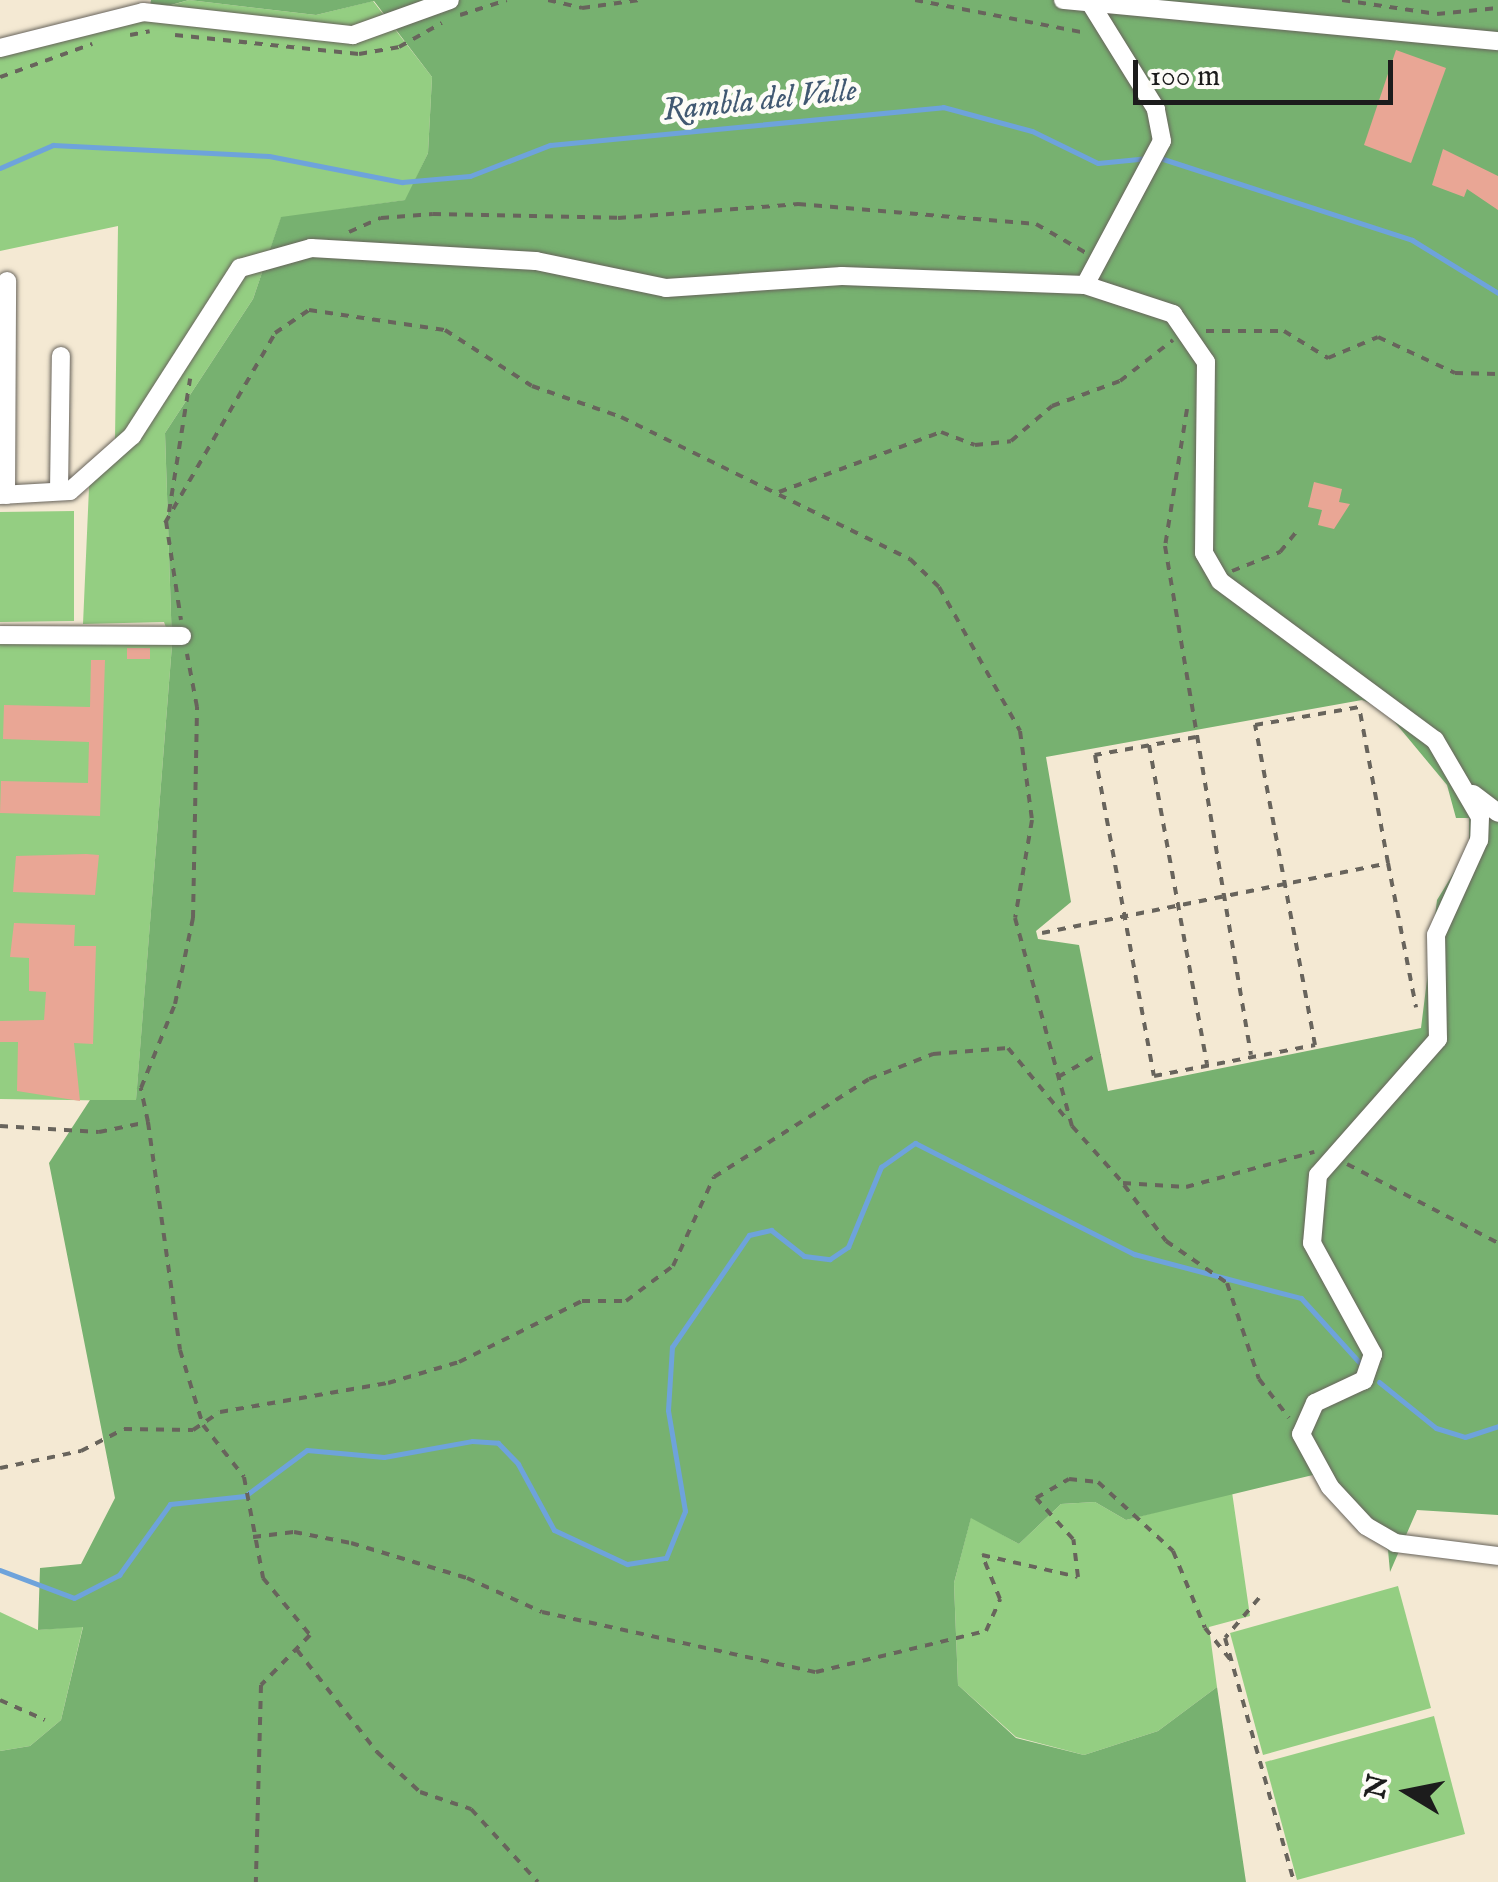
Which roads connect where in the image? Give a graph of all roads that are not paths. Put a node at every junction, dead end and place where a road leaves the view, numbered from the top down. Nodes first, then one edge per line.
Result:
1 (450, 0) edge
2 (1063, 0) edge
3 (1092, 4) junction
4 (1498, 41) edge
5 (0, 48) edge
6 (6, 281) dead end
7 (1085, 285) junction
8 (61, 356) dead end
9 (59, 491) junction
10 (3, 495) edge
11 (0, 635) edge
12 (182, 636) road end
13 (1473, 794) junction
14 (1498, 813) edge
15 (1498, 1556) edge

1 - 5 street
2 - 3 street
3 - 4 street
3 - 7 street
6 - 10 street
7 - 9 street
7 - 13 street
8 - 9 street
9 - 10 street
11 - 12 street
13 - 14 street
13 - 15 street

